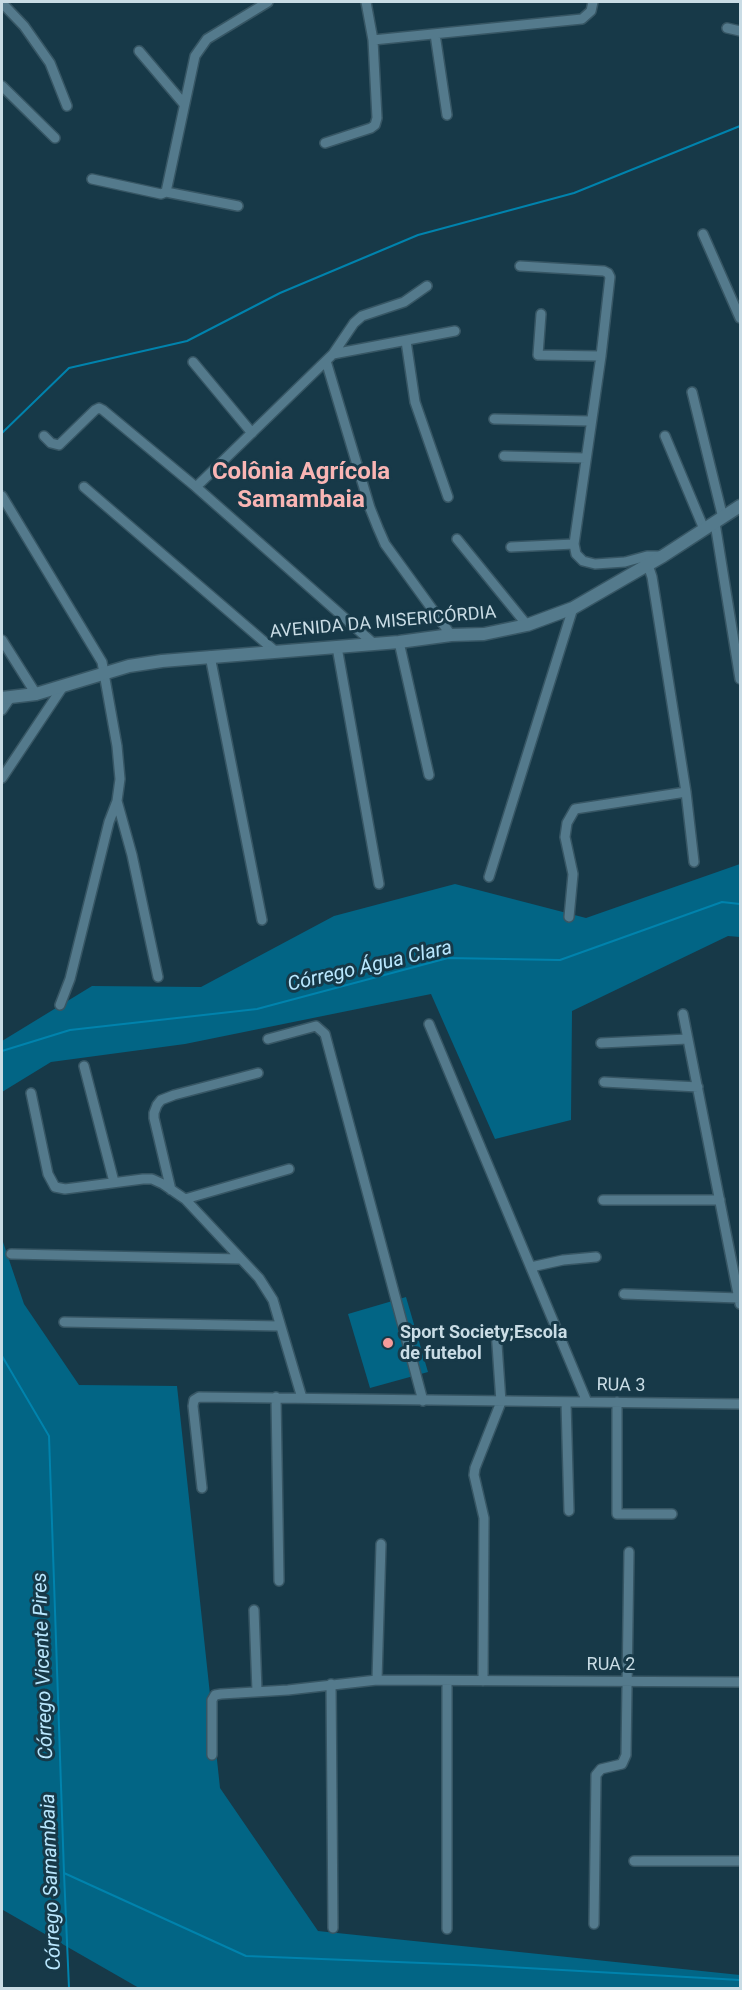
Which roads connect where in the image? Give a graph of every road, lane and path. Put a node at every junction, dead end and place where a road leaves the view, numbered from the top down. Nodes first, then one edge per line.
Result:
1 (268, 2) edge
2 (366, 2) edge
3 (593, 2) edge
4 (2, 3) edge
5 (728, 28) dead end
6 (741, 31) edge
7 (435, 34) junction
8 (373, 40) junction
9 (139, 51) dead end
10 (2, 86) edge
11 (184, 104) junction
12 (68, 106) dead end
13 (447, 115) dead end
14 (55, 138) dead end
15 (326, 143) dead end
16 (92, 179) dead end
17 (165, 193) junction
18 (238, 206) dead end
19 (703, 234) dead end
20 (520, 266) dead end
21 (427, 286) dead end
22 (541, 314) dead end
23 (741, 318) edge
24 (455, 331) dead end
25 (406, 340) junction
26 (601, 356) junction
27 (330, 358) junction
28 (193, 362) dead end
29 (692, 392) dead end
30 (494, 419) dead end
31 (590, 421) junction
32 (252, 433) junction
33 (45, 436) dead end
34 (665, 436) dead end
35 (504, 456) dead end
36 (586, 458) junction
37 (196, 487) junction
38 (84, 488) dead end
39 (2, 496) edge
40 (448, 497) dead end
41 (741, 506) edge
42 (714, 523) junction
43 (457, 539) dead end
44 (574, 544) junction
45 (511, 547) dead end
46 (663, 556) junction
47 (648, 565) junction
48 (573, 608) junction
49 (527, 625) junction
50 (451, 635) junction
51 (2, 640) edge
52 (399, 642) junction
53 (373, 643) junction
54 (336, 647) junction
55 (275, 651) junction
56 (210, 656) junction
57 (105, 672) junction
58 (741, 679) edge
59 (62, 688) junction
60 (36, 694) junction
61 (6, 698) edge
62 (2, 710) edge
63 (429, 776) dead end
64 (2, 778) edge
65 (686, 792) junction
66 (117, 801) junction
67 (694, 862) dead end
68 (489, 878) dead end
69 (379, 884) dead end
70 (569, 916) dead end
71 (262, 920) dead end
72 (158, 977) dead end
73 (60, 1005) dead end
74 (683, 1014) dead end
75 (429, 1024) dead end
76 (268, 1039) dead end
77 (688, 1039) junction
78 (601, 1043) dead end
79 (84, 1066) dead end
80 (258, 1073) dead end
81 (604, 1082) dead end
82 (698, 1087) junction
83 (31, 1093) dead end
84 (289, 1169) dead end
85 (114, 1182) junction
86 (171, 1190) junction
87 (185, 1199) junction
88 (603, 1200) dead end
89 (720, 1200) junction
90 (11, 1254) dead end
91 (596, 1257) dead end
92 (240, 1259) junction
93 (531, 1267) junction
94 (624, 1294) dead end
95 (740, 1301) edge
96 (64, 1322) dead end
97 (280, 1326) junction
98 (496, 1330) dead end
99 (276, 1397) junction
100 (302, 1398) junction
101 (423, 1401) junction
102 (501, 1402) junction
103 (566, 1402) junction
104 (587, 1402) junction
105 (617, 1402) junction
106 (741, 1404) edge
107 (202, 1488) dead end
108 (569, 1511) dead end
109 (672, 1514) dead end
110 (381, 1544) dead end
111 (629, 1552) dead end
112 (279, 1581) dead end
113 (254, 1610) dead end
114 (377, 1680) junction
115 (447, 1681) junction
116 (483, 1681) junction
117 (627, 1681) junction
118 (741, 1682) edge
119 (331, 1684) junction
120 (257, 1691) junction
121 (212, 1755) dead end
122 (634, 1861) dead end
123 (741, 1861) edge
124 (594, 1924) dead end
125 (333, 1928) dead end
126 (447, 1929) dead end

1 - 11 street
2 - 8 street
3 - 7 street
4 - 12 street
5 - 6 street
7 - 8 street
7 - 13 street
8 - 15 street
9 - 11 street
10 - 14 street
11 - 17 street
16 - 17 street
17 - 18 street
19 - 23 street
20 - 26 street
21 - 27 street
22 - 26 street
24 - 25 street
25 - 27 street
25 - 40 street
26 - 31 street
27 - 32 street
27 - 50 street
28 - 32 street
29 - 42 street
30 - 31 street
31 - 36 street
32 - 37 street
33 - 37 street
34 - 42 street
35 - 36 street
36 - 44 street
37 - 53 street
38 - 55 street
39 - 57 street
41 - 42 street, AVENIDA DA MISERICÓRDIA
42 - 46 street, AVENIDA DA MISERICÓRDIA
42 - 58 street
43 - 49 street
44 - 45 street
44 - 46 street
46 - 47 street, AVENIDA DA MISERICÓRDIA
47 - 48 street, AVENIDA DA MISERICÓRDIA
47 - 65 street
48 - 49 street, AVENIDA DA MISERICÓRDIA
48 - 68 street
49 - 50 street, AVENIDA DA MISERICÓRDIA
50 - 52 street, AVENIDA DA MISERICÓRDIA
51 - 60 street
52 - 53 street, AVENIDA DA MISERICÓRDIA
52 - 63 street
53 - 54 street, AVENIDA DA MISERICÓRDIA
54 - 55 street, AVENIDA DA MISERICÓRDIA
54 - 69 street
55 - 56 street, AVENIDA DA MISERICÓRDIA
56 - 57 street, AVENIDA DA MISERICÓRDIA
56 - 71 street
57 - 59 street, AVENIDA DA MISERICÓRDIA
57 - 66 street
59 - 60 street, AVENIDA DA MISERICÓRDIA
59 - 64 street
60 - 61 street, AVENIDA DA MISERICÓRDIA
61 - 62 street
65 - 67 street
65 - 70 street
66 - 72 street
66 - 73 street
74 - 77 street
75 - 93 street
76 - 101 street
77 - 78 street
77 - 82 street
79 - 85 street
80 - 86 street
81 - 82 street
82 - 89 street
83 - 85 street
84 - 87 street
85 - 86 street
86 - 87 street
87 - 92 street
88 - 89 street
89 - 95 street
90 - 92 street
91 - 93 street
92 - 97 street
93 - 104 street
94 - 95 street
96 - 97 street
97 - 100 street
98 - 102 street
99 - 100 street, RUA 3
99 - 107 street, RUA 3
99 - 112 street
100 - 101 street, RUA 3
101 - 102 street, RUA 3
102 - 103 street, RUA 3
102 - 116 street
103 - 104 street, RUA 3
103 - 108 street
104 - 105 street, RUA 3
105 - 106 street, RUA 3
105 - 109 street
110 - 114 street
111 - 117 street
113 - 120 street
114 - 115 street, RUA 2
114 - 119 street, RUA 2
115 - 116 street, RUA 2
115 - 126 street
116 - 117 street, RUA 2
117 - 118 street, RUA 2
117 - 124 street
119 - 120 street, RUA 2
119 - 125 street
120 - 121 street, RUA 2
122 - 123 street

